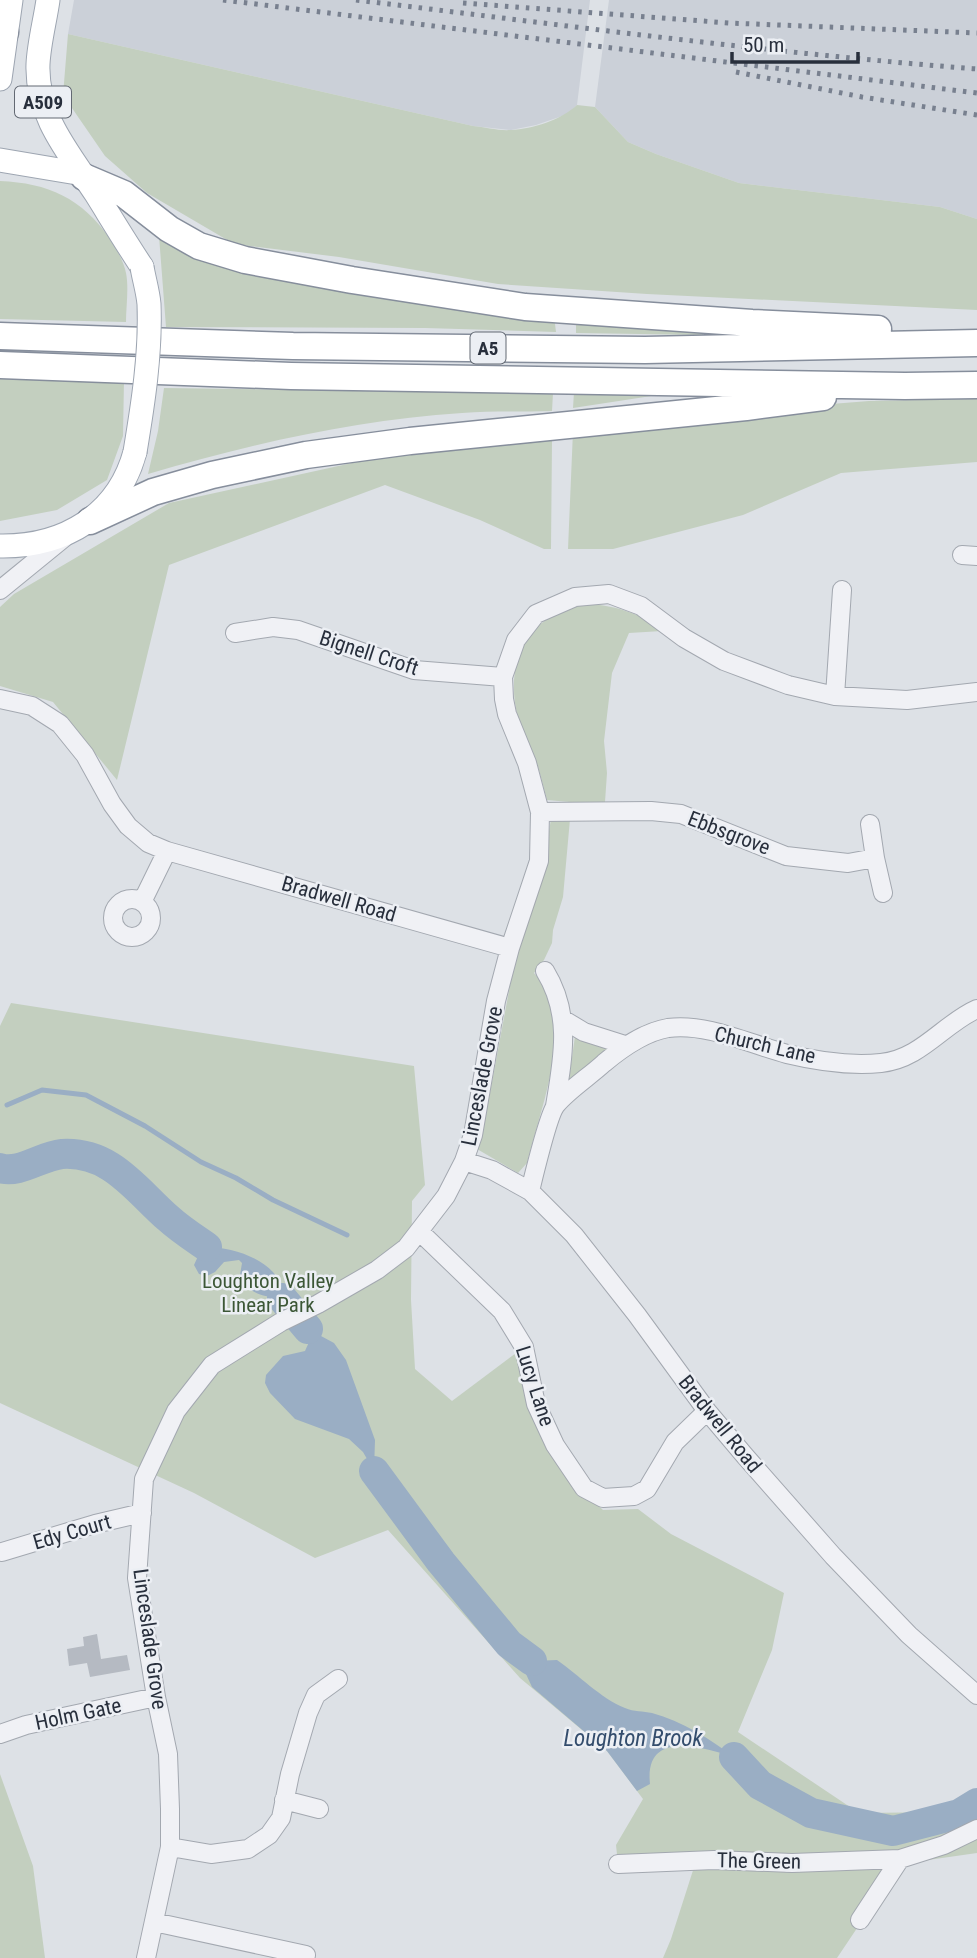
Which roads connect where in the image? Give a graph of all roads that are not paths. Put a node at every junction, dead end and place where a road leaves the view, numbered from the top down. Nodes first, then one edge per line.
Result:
1 (11, 0) edge
2 (47, 10) edge
3 (3, 38) edge
4 (0, 79) edge
5 (0, 160) edge
6 (84, 176) junction
7 (977, 334) edge
8 (0, 336) edge
9 (977, 343) edge
10 (0, 365) edge
11 (977, 385) edge
12 (905, 386) junction
13 (81, 527) junction
14 (0, 546) edge
15 (0, 590) edge
16 (842, 590) dead end
17 (235, 634) dead end
18 (503, 677) junction
19 (977, 692) edge
20 (835, 696) junction
21 (0, 699) edge
22 (540, 812) junction
23 (870, 824) dead end
24 (167, 851) junction
25 (875, 858) junction
26 (883, 893) dead end
27 (142, 902) dead end
28 (510, 948) junction
29 (545, 971) dead end
30 (977, 1009) edge
31 (564, 1020) junction
32 (625, 1045) junction
33 (555, 1106) junction
34 (464, 1161) junction
35 (530, 1191) junction
36 (420, 1232) junction
37 (707, 1411) junction
38 (142, 1513) junction
39 (2, 1552) dead end
40 (338, 1679) dead end
41 (977, 1695) edge
42 (156, 1698) junction
43 (0, 1734) edge
44 (284, 1801) junction
45 (318, 1809) dead end
46 (977, 1829) edge
47 (170, 1847) junction
48 (900, 1859) junction
49 (618, 1864) dead end
50 (860, 1920) dead end
51 (154, 1922) junction
52 (306, 1955) dead end
53 (146, 1958) edge

1 - 3 main road, A509
2 - 6 main road, A509
3 - 4 main road, A509
5 - 6 main road
6 - 7 highway
6 - 13 main road, bridge
8 - 9 highway, A5
10 - 12 highway, A5
11 - 12 highway, A5
12 - 13 highway
13 - 14 main road
13 - 15 street
16 - 20 street
17 - 18 street, Bignell Croft
18 - 20 street, Linceslade Grove
18 - 22 street, Linceslade Grove
19 - 20 street, Linceslade Grove
21 - 24 street, Bradwell Road
22 - 25 street, Ebbsgrove
22 - 28 street, Linceslade Grove
23 - 25 street
24 - 27 street
24 - 28 street, Bradwell Road
25 - 26 street
28 - 34 street, Linceslade Grove
29 - 31 street
30 - 32 street, Church Lane
31 - 32 street
31 - 33 street
32 - 33 street, Church Lane
33 - 35 street
34 - 35 street, Bradwell Road
34 - 36 street, Linceslade Grove
35 - 37 street, Bradwell Road
36 - 37 street, Lucy Lane
36 - 38 street, Linceslade Grove
37 - 41 street, Bradwell Road
38 - 39 street, Edy Court
38 - 42 street, Linceslade Grove
40 - 44 street
42 - 43 street, Holm Gate
42 - 47 street, Linceslade Grove
44 - 45 street
44 - 47 street
46 - 48 street, The Green
47 - 51 street, Linceslade Grove
48 - 49 street, The Green
48 - 50 street
51 - 52 street
51 - 53 street, Linceslade Grove

